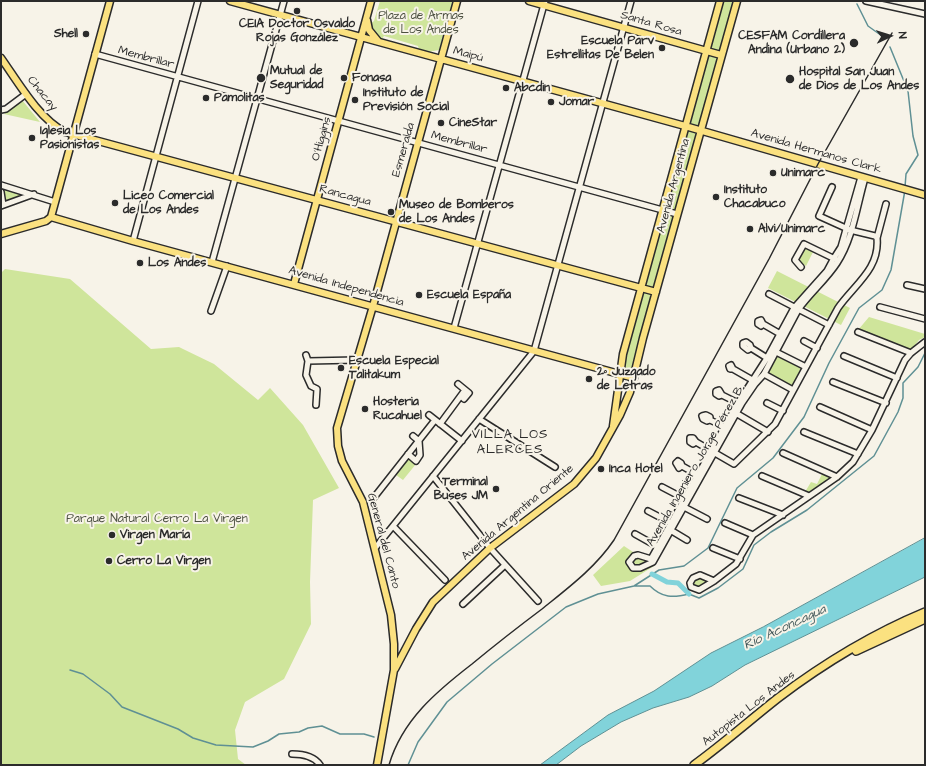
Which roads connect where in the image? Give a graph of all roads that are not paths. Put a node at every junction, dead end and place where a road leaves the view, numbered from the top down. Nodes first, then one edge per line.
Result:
1 (110, 1) edge
2 (198, 1) edge
3 (230, 1) edge
4 (284, 1) edge
5 (371, 1) edge
6 (457, 1) edge
7 (529, 1) edge
8 (631, 1) edge
9 (720, 1) edge
10 (737, 1) edge
11 (866, 1) edge
12 (544, 3) edge
13 (925, 14) edge
14 (280, 15) junction
15 (367, 17) junction
16 (624, 27) junction
17 (362, 37) junction
18 (379, 42) junction
19 (444, 48) junction
20 (706, 50) junction
21 (96, 54) junction
22 (427, 55) junction
23 (721, 55) junction
24 (1, 58) edge
25 (441, 59) junction
26 (177, 77) junction
27 (522, 81) junction
28 (26, 94) junction
29 (257, 98) junction
30 (602, 103) junction
31 (1, 110) edge
32 (338, 121) junction
33 (685, 126) junction
34 (701, 130) junction
35 (74, 135) junction
36 (417, 142) junction
37 (156, 157) junction
38 (499, 165) junction
39 (863, 177) junction
40 (235, 178) junction
41 (1, 185) edge
42 (578, 187) junction
43 (832, 187) dead end
44 (1, 192) edge
45 (34, 194) junction
46 (925, 195) edge
47 (316, 200) junction
48 (55, 202) junction
49 (886, 204) dead end
50 (2, 206) edge
51 (662, 210) junction
52 (678, 214) junction
53 (51, 217) junction
54 (395, 222) junction
55 (848, 229) junction
56 (1, 234) edge
57 (877, 238) junction
58 (133, 241) junction
59 (477, 244) junction
60 (836, 260) junction
61 (212, 262) junction
62 (556, 265) junction
63 (227, 266) junction
64 (801, 267) dead end
65 (294, 284) junction
66 (907, 285) dead end
67 (642, 288) junction
68 (925, 289) edge
69 (656, 292) junction
70 (769, 294) dead end
71 (373, 306) junction
72 (880, 306) dead end
73 (796, 309) junction
74 (211, 310) dead end
75 (925, 319) edge
76 (763, 324) dead end
77 (829, 325) junction
78 (454, 328) junction
79 (858, 332) dead end
80 (782, 335) junction
81 (804, 341) dead end
82 (925, 342) edge
83 (751, 348) dead end
84 (817, 348) junction
85 (534, 351) junction
86 (776, 352) junction
87 (911, 352) junction
88 (306, 355) dead end
89 (844, 356) dead end
90 (767, 358) junction
91 (357, 360) junction
92 (308, 361) junction
93 (806, 368) junction
94 (733, 369) dead end
95 (619, 374) junction
96 (764, 374) junction
97 (634, 378) junction
98 (897, 378) junction
99 (754, 382) junction
100 (833, 382) dead end
101 (458, 384) dead end
102 (793, 390) junction
103 (722, 395) dead end
104 (738, 403) junction
105 (767, 403) dead end
106 (886, 403) junction
107 (316, 404) dead end
108 (820, 407) dead end
109 (783, 411) junction
110 (735, 413) junction
111 (429, 415) dead end
112 (479, 419) junction
113 (435, 420) junction
114 (710, 420) dead end
115 (440, 424) junction
116 (725, 427) junction
117 (612, 430) junction
118 (872, 430) junction
119 (768, 432) junction
120 (804, 432) dead end
121 (413, 436) dead end
122 (419, 441) junction
123 (462, 441) junction
124 (696, 442) dead end
125 (713, 452) junction
126 (783, 453) dead end
127 (408, 454) junction
128 (858, 454) junction
129 (682, 466) dead end
130 (555, 467) dead end
131 (698, 475) junction
132 (433, 476) junction
133 (762, 476) dead end
134 (837, 477) junction
135 (662, 487) dead end
136 (809, 496) junction
137 (740, 498) dead end
138 (685, 499) junction
139 (372, 500) dead end
140 (684, 506) junction
141 (648, 511) dead end
142 (783, 515) junction
143 (707, 519) dead end
144 (671, 523) junction
145 (725, 523) dead end
146 (393, 526) junction
147 (672, 531) junction
148 (634, 534) dead end
149 (752, 535) junction
150 (684, 546) dead end
151 (376, 547) junction
152 (660, 547) junction
153 (490, 548) junction
154 (713, 548) dead end
155 (740, 559) junction
156 (505, 565) junction
157 (445, 580) dead end
158 (714, 581) dead end
159 (538, 601) dead end
160 (464, 604) dead end
161 (925, 612) edge
162 (925, 619) edge
163 (394, 670) junction
164 (818, 670) junction
165 (292, 754) dead end
166 (320, 765) edge
167 (377, 765) edge
168 (694, 765) edge

1 - 21 main road
2 - 26 street
3 - 14 main road, Maipú
4 - 14 street
5 - 15 main road, O'Higgins
6 - 19 main road, Esmeralda
7 - 12 main road, Santa Rosa
8 - 16 street
9 - 20 main road, Avenida Argentina
10 - 23 main road, Avenida Argentina
11 - 13 street
12 - 16 main road, Santa Rosa
12 - 27 street
14 - 17 main road, Maipú
14 - 29 street
15 - 17 main road, O'Higgins
15 - 18 main road
16 - 20 main road, Santa Rosa
16 - 30 street
17 - 18 main road, Maipú
17 - 32 main road, O'Higgins
18 - 22 main road, Maipú
19 - 22 main road
19 - 25 main road, Esmeralda
20 - 23 main road, Santa Rosa
20 - 33 main road, Avenida Argentina
21 - 26 street, Membrillar
21 - 35 main road
22 - 25 main road, Maipú
23 - 34 main road, Avenida Argentina
24 - 28 main road, Chacay
25 - 27 main road, Maipú
25 - 36 main road, Esmeralda
26 - 29 street, Membrillar
26 - 37 street
27 - 30 main road, Maipú
27 - 38 street
28 - 31 street
28 - 35 main road, Chacay
29 - 32 street, Membrillar
29 - 40 street
30 - 33 main road, Maipú
30 - 42 street
32 - 36 street, Membrillar
32 - 47 main road, O'Higgins
33 - 34 main road, Maipú
33 - 51 main road, Avenida Argentina
34 - 39 main road, Avenida Hermanos Clark
34 - 52 main road, Avenida Argentina
35 - 37 main road, Rancagua
35 - 48 main road
36 - 38 street, Membrillar
36 - 54 main road, Esmeralda
37 - 40 main road, Rancagua
37 - 58 street
38 - 42 street, Membrillar
38 - 59 street
39 - 46 main road, Avenida Hermanos Clark
39 - 55 street, Avenida Ingeniero Jorge Pérez B.
40 - 47 main road, Rancagua
40 - 61 street
41 - 45 street
42 - 51 street, Membrillar
42 - 62 street
43 - 55 street
44 - 50 street
45 - 48 street
45 - 50 street
47 - 54 main road, Rancagua
47 - 65 main road, O'Higgins
48 - 53 main road
49 - 57 street
51 - 52 street, Membrillar
51 - 67 main road, Avenida Argentina
52 - 69 main road, Avenida Argentina
53 - 56 main road
53 - 58 main road, Avenida Independencia
54 - 59 main road, Rancagua
54 - 71 main road, Esmeralda
55 - 57 street
55 - 60 street, Avenida Ingeniero Jorge Pérez B.
57 - 77 street
58 - 61 main road, Avenida Independencia
59 - 62 main road, Rancagua
59 - 78 street
60 - 64 street
60 - 73 street, Avenida Ingeniero Jorge Pérez B.
61 - 63 main road, Avenida Independencia
62 - 67 main road, Rancagua
62 - 85 street
63 - 65 main road, Avenida Independencia
63 - 74 street
65 - 71 main road, Avenida Independencia
66 - 68 street
67 - 69 main road, Rancagua
67 - 95 main road, Avenida Argentina
69 - 97 main road, Avenida Argentina
70 - 73 street
71 - 78 main road, Avenida Independencia
71 - 91 main road, General del Canto
72 - 75 street
73 - 77 street
73 - 80 street, Avenida Ingeniero Jorge Pérez B.
76 - 80 street
77 - 84 street
78 - 85 main road, Avenida Independencia
79 - 87 street
80 - 86 street, Avenida Ingeniero Jorge Pérez B.
80 - 90 street, Avenida Ingeniero Jorge Pérez B.
81 - 84 street
82 - 87 street
83 - 90 street
84 - 93 street
85 - 95 main road, Avenida Independencia
85 - 112 street
86 - 93 street
86 - 96 street, Avenida Ingeniero Jorge Pérez B.
87 - 98 street
88 - 92 street
89 - 98 street
90 - 99 street, Avenida Ingeniero Jorge Pérez B.
91 - 92 street
91 - 151 main road, General del Canto
92 - 107 street
93 - 102 street
94 - 99 street
95 - 97 main road, Avenida Independencia
95 - 117 main road, Avenida Argentina Oriente
96 - 99 street, Avenida Ingeniero Jorge Pérez B.
96 - 102 street
97 - 117 main road, Avenida Argentina Oriente
98 - 106 street
99 - 104 street, Avenida Ingeniero Jorge Pérez B.
99 - 110 street, Avenida Ingeniero Jorge Pérez B.
100 - 106 street
101 - 115 street
102 - 109 street
103 - 104 street
104 - 110 street, Avenida Ingeniero Jorge Pérez B.
105 - 109 street
106 - 118 street
108 - 118 street
109 - 119 street
110 - 116 street, Avenida Ingeniero Jorge Pérez B.
110 - 119 street
110 - 125 street, Avenida Ingeniero Jorge Pérez B.
111 - 113 street
112 - 123 street
112 - 130 street
113 - 115 street
113 - 122 street
114 - 116 street
115 - 123 street
116 - 125 street, Avenida Ingeniero Jorge Pérez B.
117 - 153 main road, Avenida Argentina Oriente
118 - 128 street
119 - 125 street
120 - 128 street
121 - 122 street
122 - 127 street
122 - 127 street
123 - 132 street
124 - 125 street
125 - 131 street, Avenida Ingeniero Jorge Pérez B.
125 - 140 street, Avenida Ingeniero Jorge Pérez B.
126 - 134 street
127 - 139 street
128 - 134 street
129 - 131 street
131 - 138 street, Avenida Ingeniero Jorge Pérez B.
132 - 146 street
132 - 153 street
133 - 136 street
134 - 136 street
135 - 138 street
136 - 142 street
137 - 142 street
138 - 140 street
138 - 144 street, Avenida Ingeniero Jorge Pérez B.
140 - 143 street
140 - 147 street, Avenida Ingeniero Jorge Pérez B.
141 - 144 street
142 - 149 street
144 - 152 street, Avenida Ingeniero Jorge Pérez B.
145 - 149 street
146 - 151 street
146 - 157 street
147 - 150 street
147 - 152 street, Avenida Ingeniero Jorge Pérez B.
148 - 152 street
149 - 155 street
151 - 163 main road, General del Canto
152 - 152 street, Avenida Ingeniero Jorge Pérez B.
153 - 156 street
153 - 163 main road, Avenida Argentina Oriente
154 - 155 street
155 - 158 street
156 - 159 street
156 - 160 street
161 - 164 highway, Autopista Los Andes
162 - 164 highway, Autopista Los Andes
163 - 167 main road, General del Canto
164 - 168 highway, Autopista Los Andes
165 - 166 street

